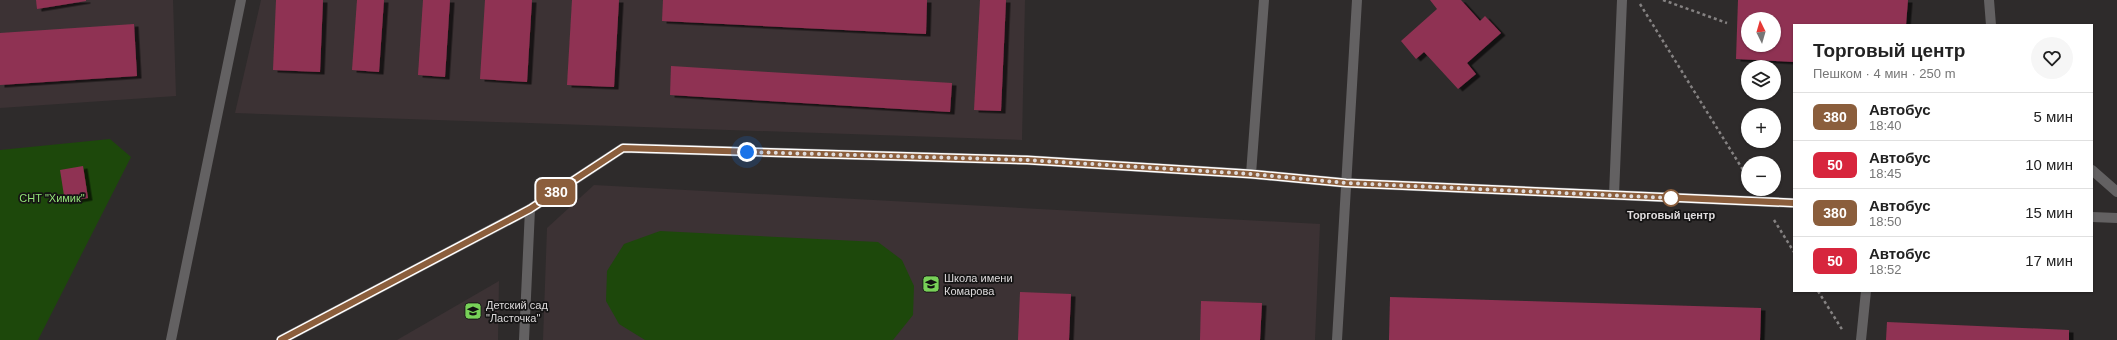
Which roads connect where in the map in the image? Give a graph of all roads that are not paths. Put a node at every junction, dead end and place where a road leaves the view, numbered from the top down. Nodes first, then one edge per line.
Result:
1 (241, 0) edge
2 (1264, 0) edge
3 (1357, 0) edge
4 (1622, 0) edge
5 (1989, 0) edge
6 (1991, 24) edge
7 (2093, 171) edge
8 (1251, 174) junction
9 (1346, 183) junction
10 (2117, 192) edge
11 (1614, 195) junction
12 (1793, 204) edge
13 (530, 209) junction
14 (2093, 217) edge
15 (2117, 218) edge
16 (1866, 292) edge
17 (171, 340) edge
18 (281, 340) edge
19 (524, 340) edge
20 (1337, 340) edge
21 (1861, 340) edge

1 - 17 street
2 - 8 street
3 - 9 street
4 - 11 street
5 - 6 street
7 - 10 street
8 - 9 street
8 - 13 street
9 - 11 street
9 - 20 street
11 - 12 street
13 - 18 street
13 - 19 street
14 - 15 street
16 - 21 street

